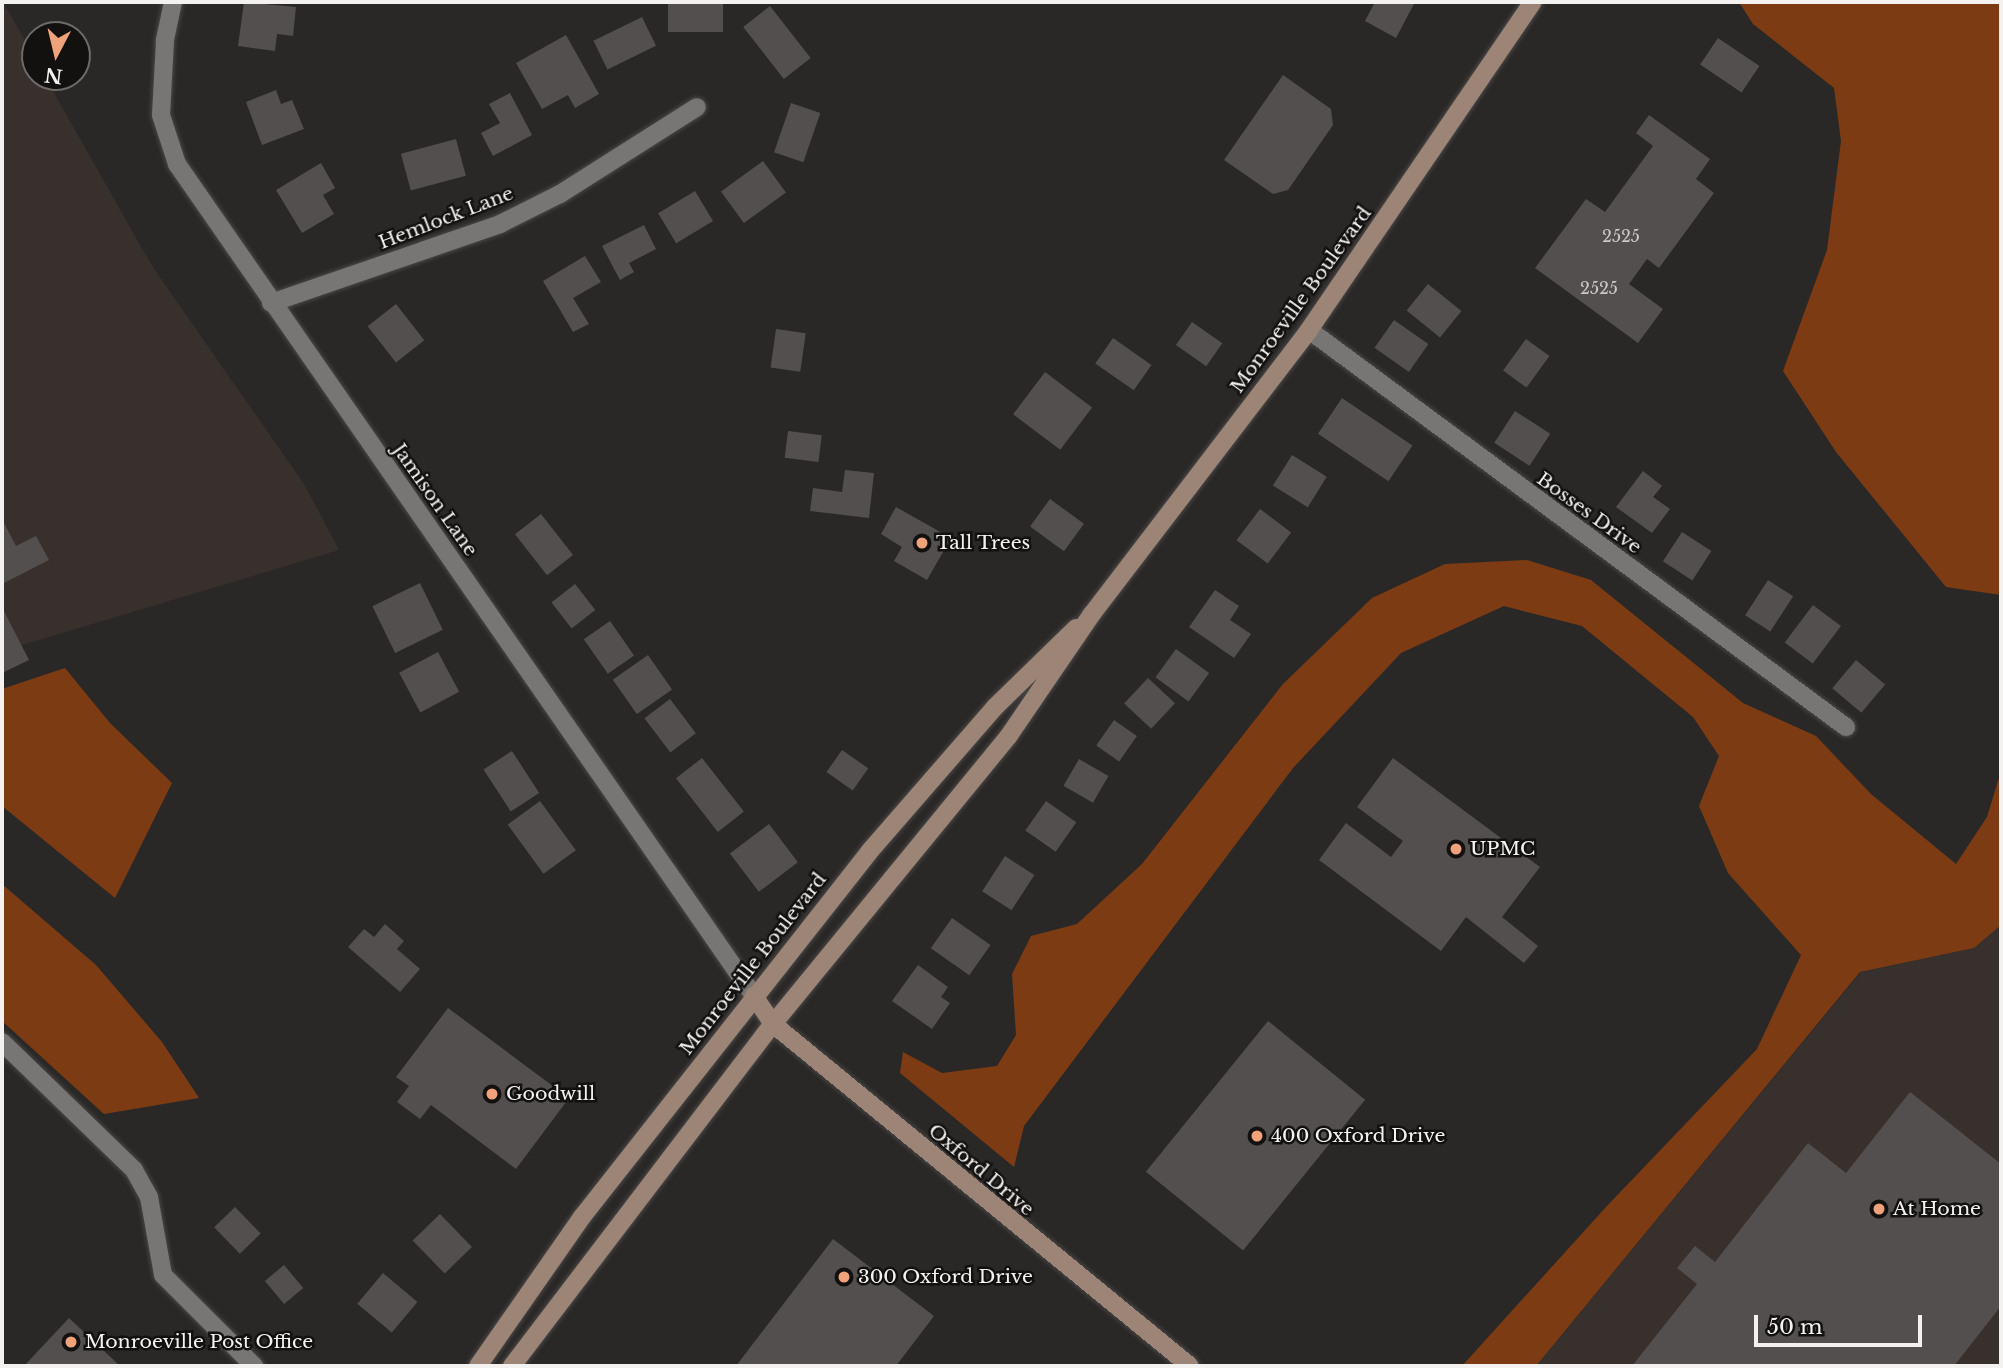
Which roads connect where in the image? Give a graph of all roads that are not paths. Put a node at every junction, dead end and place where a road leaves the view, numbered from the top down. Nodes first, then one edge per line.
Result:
1 (173, 2) edge
2 (1533, 2) edge
3 (697, 107) dead end
4 (271, 303) junction
5 (1309, 330) junction
6 (1092, 614) junction
7 (1846, 727) dead end
8 (754, 996) junction
9 (773, 1024) junction
10 (2, 1042) edge
11 (254, 1365) edge
12 (478, 1366) edge
13 (512, 1366) edge
14 (1190, 1366) edge

1 - 4 street, Jamison Lane
2 - 5 main road, Monroeville Boulevard
3 - 4 street, Hemlock Lane
4 - 8 street, Jamison Lane
5 - 6 main road, Monroeville Boulevard
5 - 7 street, Bosses Drive
6 - 8 main road, Monroeville Boulevard
6 - 9 main road, Monroeville Boulevard
8 - 9 main road, Oxford Drive
8 - 12 main road, Monroeville Boulevard
9 - 13 main road, Monroeville Boulevard
9 - 14 main road, Oxford Drive
10 - 11 street

